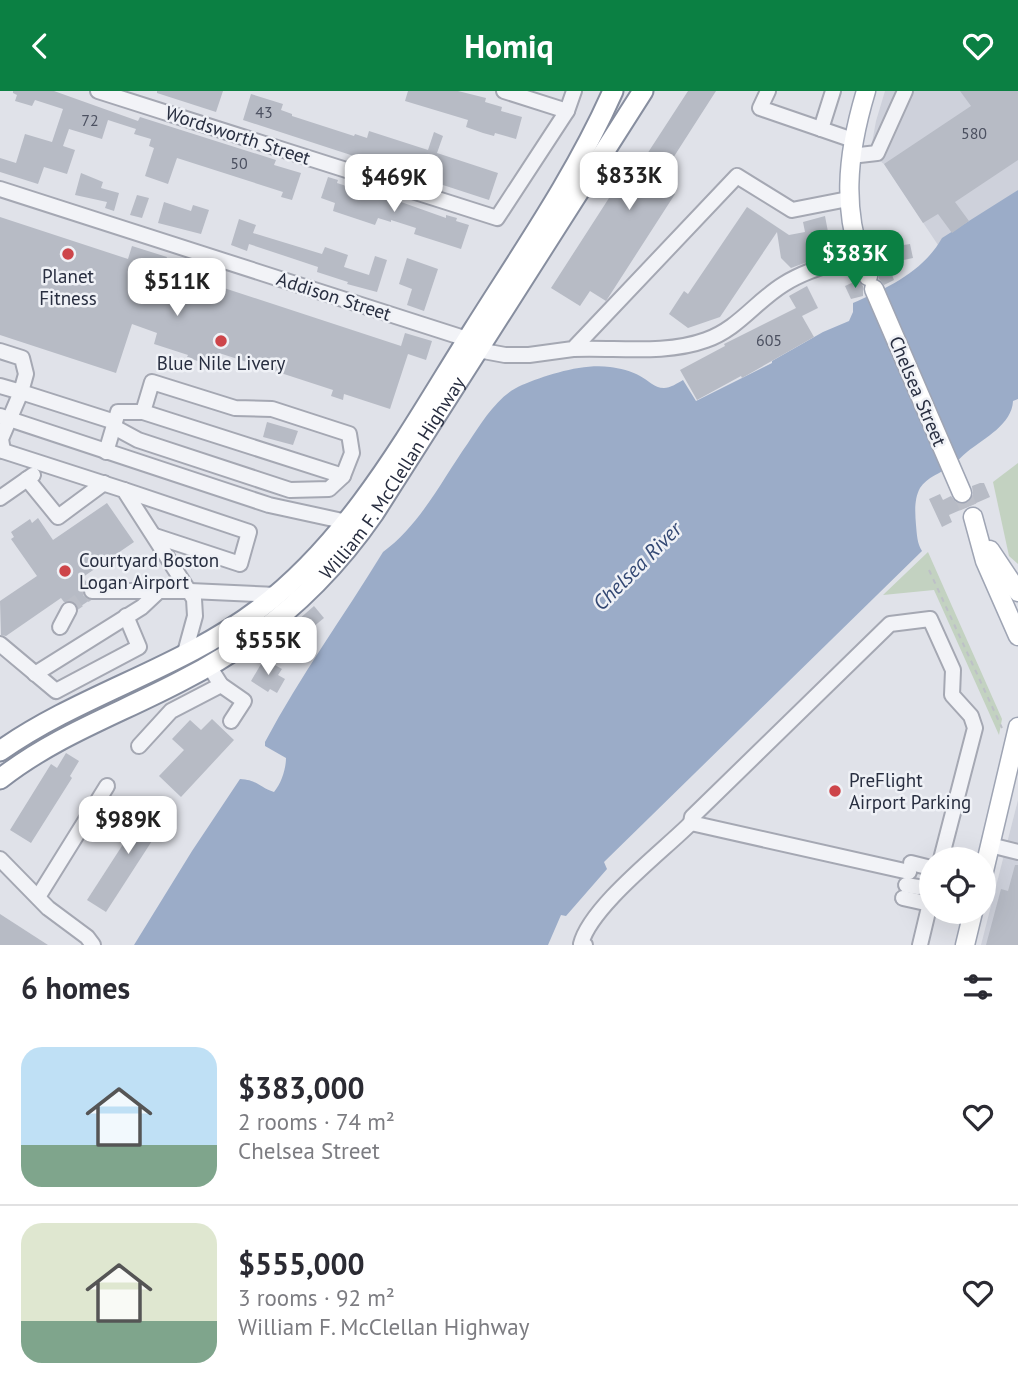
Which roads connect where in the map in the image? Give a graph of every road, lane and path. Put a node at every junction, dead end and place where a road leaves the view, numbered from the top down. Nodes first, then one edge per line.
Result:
1 (98, 91) edge
2 (504, 91) edge
3 (575, 91) edge
4 (613, 91) edge
5 (643, 91) edge
6 (768, 91) edge
7 (833, 91) edge
8 (866, 91) edge
9 (905, 91) edge
10 (567, 111) junction
11 (821, 129) junction
12 (852, 148) junction
13 (0, 189) edge
14 (848, 199) junction
15 (866, 271) junction
16 (473, 345) junction
17 (573, 349) junction
18 (0, 351) edge
19 (0, 386) edge
20 (20, 392) junction
21 (143, 412) junction
22 (4, 417) edge
23 (114, 425) junction
24 (1, 452) edge
25 (106, 452) junction
26 (47, 465) junction
27 (342, 476) junction
28 (27, 479) junction
29 (104, 483) junction
30 (124, 489) junction
31 (0, 498) edge
32 (347, 522) junction
33 (155, 536) junction
34 (929, 570) dead end
35 (1004, 573) edge
36 (92, 591) tunnel mouth
37 (159, 591) junction
38 (190, 591) junction
39 (1018, 592) edge
40 (277, 595) junction
41 (69, 610) tunnel mouth
42 (1018, 611) edge
43 (126, 616) junction
44 (60, 627) dead end
45 (1018, 636) edge
46 (0, 644) edge
47 (184, 656) junction
48 (209, 666) junction
49 (35, 674) junction
50 (221, 685) junction
51 (231, 721) dead end
52 (1010, 728) edge
53 (139, 746) dead end
54 (0, 751) edge
55 (0, 779) edge
56 (107, 786) dead end
57 (691, 823) junction
58 (990, 845) joint
59 (944, 847) edge
60 (1018, 852) edge
61 (0, 859) edge
62 (918, 887) edge
63 (38, 897) junction
64 (971, 924) edge
65 (93, 945) edge
66 (585, 945) edge
67 (920, 945) edge
68 (965, 945) edge

1 - 10 street, Wordsworth Street
2 - 10 street
3 - 10 street
4 - 16 highway, William F. McClellan Highway
5 - 16 highway, William F. McClellan Highway
6 - 11 street
7 - 11 street
8 - 12 main road, Chelsea Street
9 - 12 street
11 - 12 street
12 - 14 main road, Chelsea Street
13 - 16 street, Addison Street
14 - 15 main road, Chelsea Street
14 - 17 street
15 - 17 street, Addison Street
15 - 35 main road, Chelsea Street
16 - 17 street, Addison Street
16 - 32 highway, William F. McClellan Highway
16 - 48 highway, William F. McClellan Highway
18 - 20 street
19 - 20 street
20 - 22 street
20 - 23 street
21 - 23 street
21 - 27 street
21 - 27 street
22 - 24 street
22 - 25 street
23 - 25 street
23 - 27 street
24 - 26 street
25 - 32 street
26 - 28 street
26 - 29 street
28 - 29 street
28 - 31 street
29 - 30 street
30 - 33 street
30 - 33 street
32 - 40 highway, William F. McClellan Highway
33 - 38 street
34 - 52 path
35 - 39 main road, Chelsea Street
35 - 42 main road
35 - 45 main road, Chelsea Street
36 - 37 street
37 - 38 street
37 - 43 street
38 - 40 street
38 - 47 street
40 - 47 highway, William F. McClellan Highway
41 - 44 street
43 - 49 street
43 - 49 street
46 - 49 street
47 - 54 highway, William F. McClellan Highway
48 - 50 street
48 - 55 highway, William F. McClellan Highway
50 - 51 street
50 - 53 street
52 - 58 main road
56 - 63 street
57 - 59 street
57 - 62 street
57 - 66 street
58 - 60 street
61 - 63 street
62 - 67 street
63 - 65 street
64 - 68 main road

